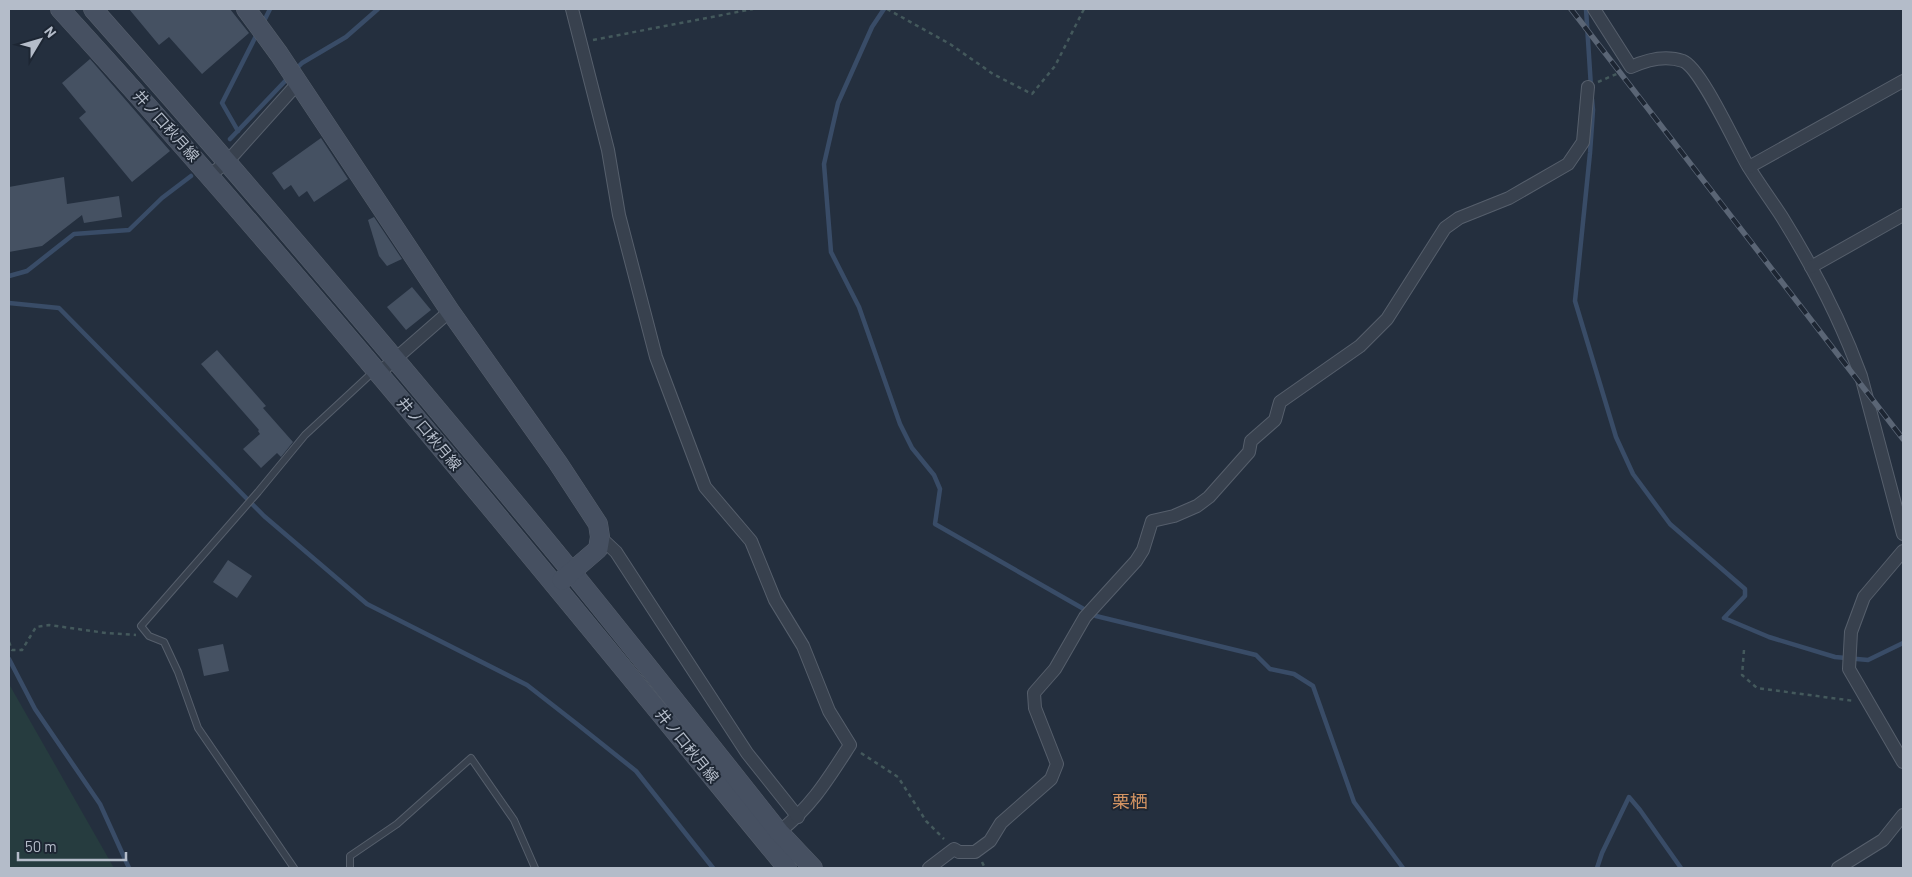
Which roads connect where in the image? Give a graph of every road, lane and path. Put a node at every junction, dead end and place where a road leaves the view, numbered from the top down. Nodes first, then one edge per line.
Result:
1 (60, 9) edge
2 (93, 9) edge
3 (246, 9) edge
4 (572, 9) edge
5 (753, 9) edge
6 (887, 9) edge
7 (1084, 9) edge
8 (1594, 9) edge
9 (581, 42) junction
10 (1631, 67) junction
11 (1903, 81) edge
12 (298, 83) junction
13 (1588, 87) joint
14 (228, 161) junction
15 (1749, 167) junction
16 (210, 175) junction
17 (1903, 215) edge
18 (1811, 267) junction
19 (450, 311) junction
20 (395, 360) junction
21 (377, 372) junction
22 (1903, 534) edge
23 (600, 537) junction
24 (1903, 551) edge
25 (571, 572) junction
26 (555, 586) junction
27 (148, 636) junction
28 (9, 642) edge
29 (1744, 650) dead end
30 (1870, 704) junction
31 (850, 745) junction
32 (1903, 762) edge
33 (1903, 815) edge
34 (798, 817) junction
35 (779, 832) junction
36 (954, 849) junction
37 (294, 868) edge
38 (350, 868) edge
39 (535, 868) edge
40 (787, 868) edge
41 (813, 868) edge
42 (930, 868) edge
43 (1838, 868) edge

1 - 16 main road, 井ノ口秋月線
2 - 14 main road, 井ノ口秋月線
3 - 12 main road
4 - 9 street
5 - 9 path
6 - 7 path
8 - 10 street
9 - 31 street
10 - 13 path
10 - 15 street
11 - 15 street
12 - 14 street
12 - 19 main road
13 - 36 street
14 - 16 street
14 - 20 main road, 井ノ口秋月線
15 - 18 street
16 - 21 main road, 井ノ口秋月線
17 - 18 street
18 - 22 street
19 - 20 street
19 - 23 main road
20 - 21 street
20 - 25 main road, 井ノ口秋月線
21 - 26 main road, 井ノ口秋月線
21 - 27 lane
23 - 25 main road
23 - 34 street
24 - 30 street
25 - 26 main road
25 - 35 main road, 井ノ口秋月線
26 - 40 main road, 井ノ口秋月線
27 - 28 path
27 - 37 lane
29 - 30 path
30 - 32 street
31 - 34 street
31 - 36 path
33 - 43 street
34 - 35 street
35 - 41 main road, 井ノ口秋月線
36 - 42 street
38 - 39 lane

